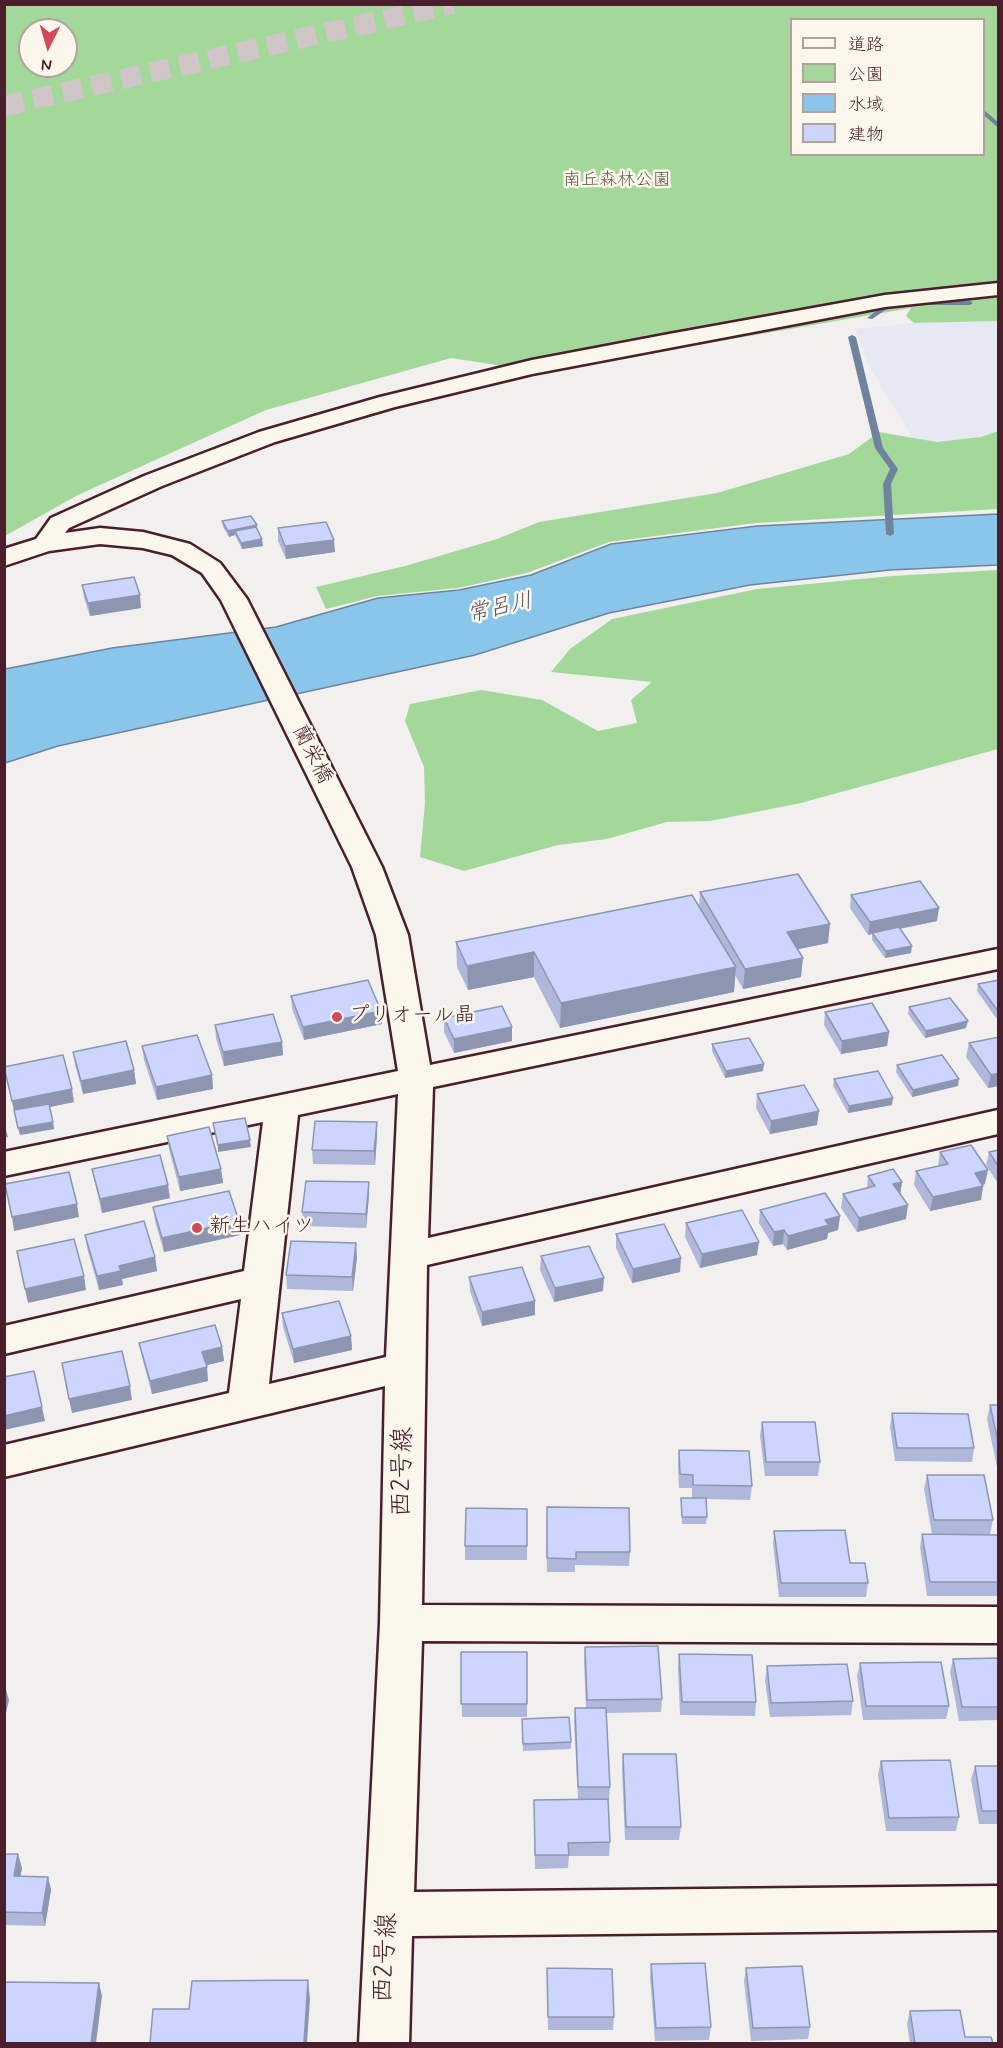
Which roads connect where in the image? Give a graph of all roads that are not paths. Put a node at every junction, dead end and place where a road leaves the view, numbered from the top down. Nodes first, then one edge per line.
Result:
1 (999, 289) edge
2 (45, 543) junction
3 (4, 558) edge
4 (381, 905) joint
5 (999, 959) edge
6 (416, 1080) junction
7 (282, 1106) junction
8 (999, 1122) edge
9 (4, 1164) edge
10 (411, 1255) junction
11 (263, 1280) junction
12 (4, 1340) edge
13 (405, 1367) junction
14 (247, 1403) junction
15 (4, 1461) edge
16 (401, 1623) junction
17 (999, 1625) edge
18 (999, 1908) edge
19 (389, 1914) junction
20 (384, 2043) edge

1 - 2 street
2 - 3 street, 蘭栄橋
2 - 4 street, 蘭栄橋
4 - 6 street, 西2号線
5 - 6 street
6 - 7 street
6 - 10 street, 西2号線
7 - 9 street
7 - 11 street
8 - 10 street
10 - 13 street, 西2号線
11 - 12 street
11 - 14 street
13 - 14 street
13 - 16 street, 西2号線
14 - 15 street
16 - 17 street
16 - 19 street, 西2号線
18 - 19 street
19 - 20 street, 西2号線

